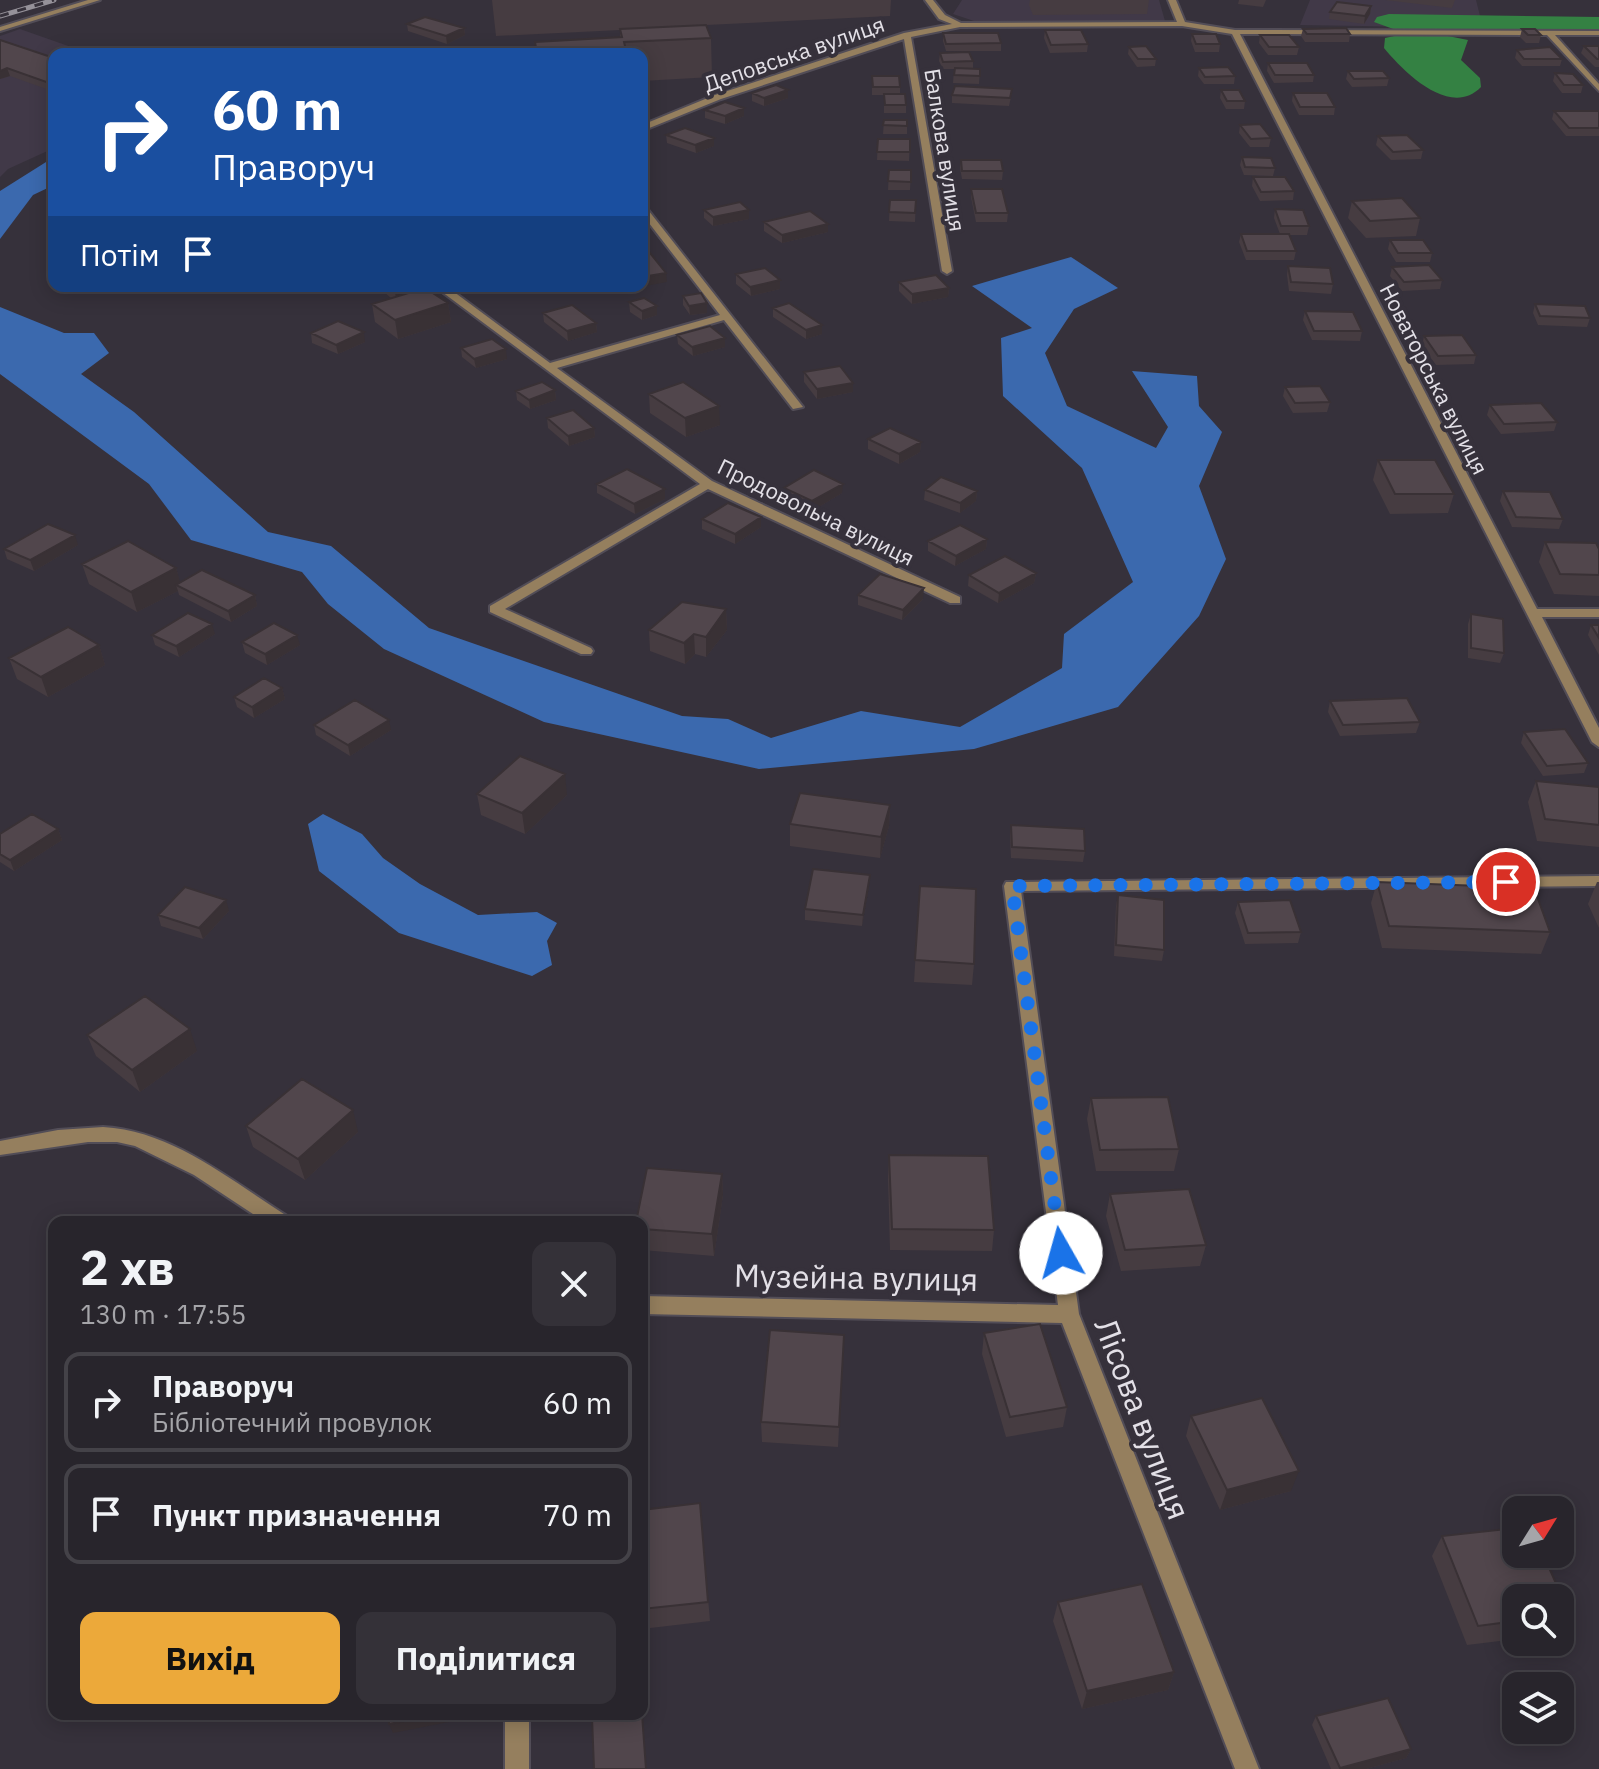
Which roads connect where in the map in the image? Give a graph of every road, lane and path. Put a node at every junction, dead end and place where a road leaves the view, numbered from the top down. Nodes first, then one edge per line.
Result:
1 (96, 0) edge
2 (929, 0) edge
3 (1172, 0) edge
4 (1182, 24) junction
5 (960, 25) junction
6 (0, 29) edge
7 (1235, 32) junction
8 (1548, 32) junction
9 (1599, 33) edge
10 (907, 35) junction
11 (1599, 89) edge
12 (648, 126) edge
13 (648, 216) edge
14 (947, 271) dead end
15 (447, 292) edge
16 (728, 316) junction
17 (547, 367) junction
18 (797, 407) dead end
19 (708, 484) junction
20 (955, 600) dead end
21 (1531, 613) junction
22 (1599, 613) edge
23 (586, 651) dead end
24 (1599, 742) edge
25 (1599, 881) edge
26 (0, 1148) edge
27 (270, 1216) edge
28 (648, 1305) edge
29 (1069, 1314) junction
30 (517, 1720) edge
31 (517, 1769) edge
32 (1247, 1769) edge

1 - 6 street
2 - 5 street
3 - 4 street
4 - 5 street, Деповська вулиця
4 - 7 street, Деповська вулиця
5 - 10 street, Деповська вулиця
7 - 8 street, Деповська вулиця
7 - 21 street, Новаторська вулиця
8 - 9 street, Деповська вулиця
8 - 11 street
10 - 12 street, Деповська вулиця
10 - 14 street, Балкова вулиця
13 - 16 street
15 - 17 street, Продовольча вулиця
16 - 17 street
16 - 18 street
17 - 19 street, Продовольча вулиця
19 - 20 street, Продовольча вулиця
19 - 23 street
21 - 22 street
21 - 24 street, Новаторська вулиця
25 - 29 street, Лісова вулиця
26 - 27 street
28 - 29 street, Музейна вулиця
29 - 32 street, Лісова вулиця
30 - 31 street

